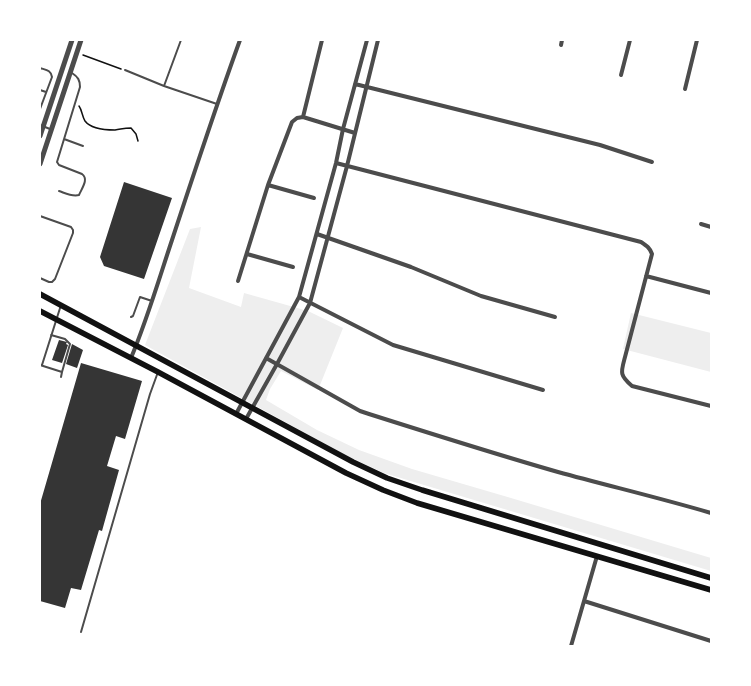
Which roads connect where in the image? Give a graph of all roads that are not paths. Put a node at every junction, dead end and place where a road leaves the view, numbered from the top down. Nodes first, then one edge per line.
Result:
1 (72, 40) edge
2 (82, 40) edge
3 (181, 40) edge
4 (240, 40) edge
5 (322, 40) edge
6 (367, 40) edge
7 (378, 40) edge
8 (562, 40) edge
9 (630, 40) edge
10 (697, 40) edge
11 (561, 45) dead end
12 (40, 68) edge
13 (125, 70) road end
14 (71, 72) junction
15 (622, 75) dead end
16 (355, 84) junction
17 (164, 86) junction
18 (367, 87) junction
19 (685, 89) dead end
20 (40, 90) edge
21 (46, 92) junction
22 (217, 104) junction
23 (40, 110) edge
24 (303, 117) junction
25 (42, 126) edge
26 (52, 129) junction
27 (342, 129) junction
28 (355, 133) junction
29 (40, 136) edge
30 (64, 139) junction
31 (83, 146) dead end
32 (652, 162) dead end
33 (336, 163) junction
34 (40, 164) edge
35 (347, 166) junction
36 (268, 185) junction
37 (59, 190) dead end
38 (314, 198) dead end
39 (40, 216) edge
40 (702, 224) dead end
41 (711, 227) edge
42 (317, 234) junction
43 (328, 238) junction
44 (247, 254) junction
45 (293, 267) dead end
46 (646, 276) junction
47 (40, 278) edge
48 (238, 281) dead end
49 (711, 293) edge
50 (40, 294) edge
51 (299, 298) junction
52 (152, 301) junction
53 (310, 303) junction
54 (61, 305) junction
55 (40, 311) edge
56 (131, 317) dead end
57 (555, 317) dead end
58 (56, 320) junction
59 (51, 335) junction
60 (136, 346) junction
61 (131, 358) junction
62 (266, 358) junction
63 (277, 364) junction
64 (41, 365) edge
65 (62, 372) junction
66 (158, 372) junction
67 (61, 377) dead end
68 (543, 390) dead end
69 (241, 402) junction
70 (711, 406) edge
71 (252, 408) junction
72 (236, 414) junction
73 (246, 419) junction
74 (711, 513) edge
75 (597, 556) junction
76 (711, 578) edge
77 (711, 590) edge
78 (584, 601) junction
79 (81, 632) dead end
80 (711, 641) edge
81 (570, 646) edge

1 - 25 street
2 - 14 street
3 - 17 lane
4 - 22 street
5 - 24 street
6 - 16 street
7 - 18 street
8 - 11 street
9 - 15 street
10 - 19 street
12 - 21 lane
13 - 17 lane
14 - 26 street
14 - 30 lane
16 - 18 street
16 - 27 street
17 - 22 lane
18 - 28 street
18 - 32 street
20 - 21 lane
21 - 23 lane
22 - 52 street
24 - 27 street
24 - 36 street
25 - 26 lane
25 - 29 street
26 - 34 street
27 - 28 street
27 - 33 street
28 - 35 street
30 - 31 lane
30 - 37 lane
33 - 35 street
33 - 42 street
35 - 43 street
35 - 46 street
36 - 38 street
36 - 44 street
39 - 47 lane
40 - 41 street
42 - 43 street
42 - 51 street
43 - 53 street
43 - 57 street
44 - 45 street
44 - 48 street
46 - 49 street
46 - 70 street
50 - 54 main road
51 - 53 street
51 - 62 street
52 - 56 lane
52 - 60 street
53 - 63 street
53 - 68 street
54 - 58 lane
54 - 60 main road
55 - 58 main road
58 - 59 lane
58 - 61 main road
59 - 64 lane
59 - 65 lane
60 - 61 street
60 - 69 main road
61 - 66 main road
62 - 63 street
62 - 69 street
63 - 71 street
63 - 74 street
64 - 65 lane
65 - 67 lane
66 - 72 main road
66 - 79 lane
69 - 71 main road
69 - 72 street
71 - 73 street
71 - 76 main road
72 - 73 main road
73 - 75 main road
75 - 77 main road
75 - 78 street
78 - 80 street
78 - 81 street

